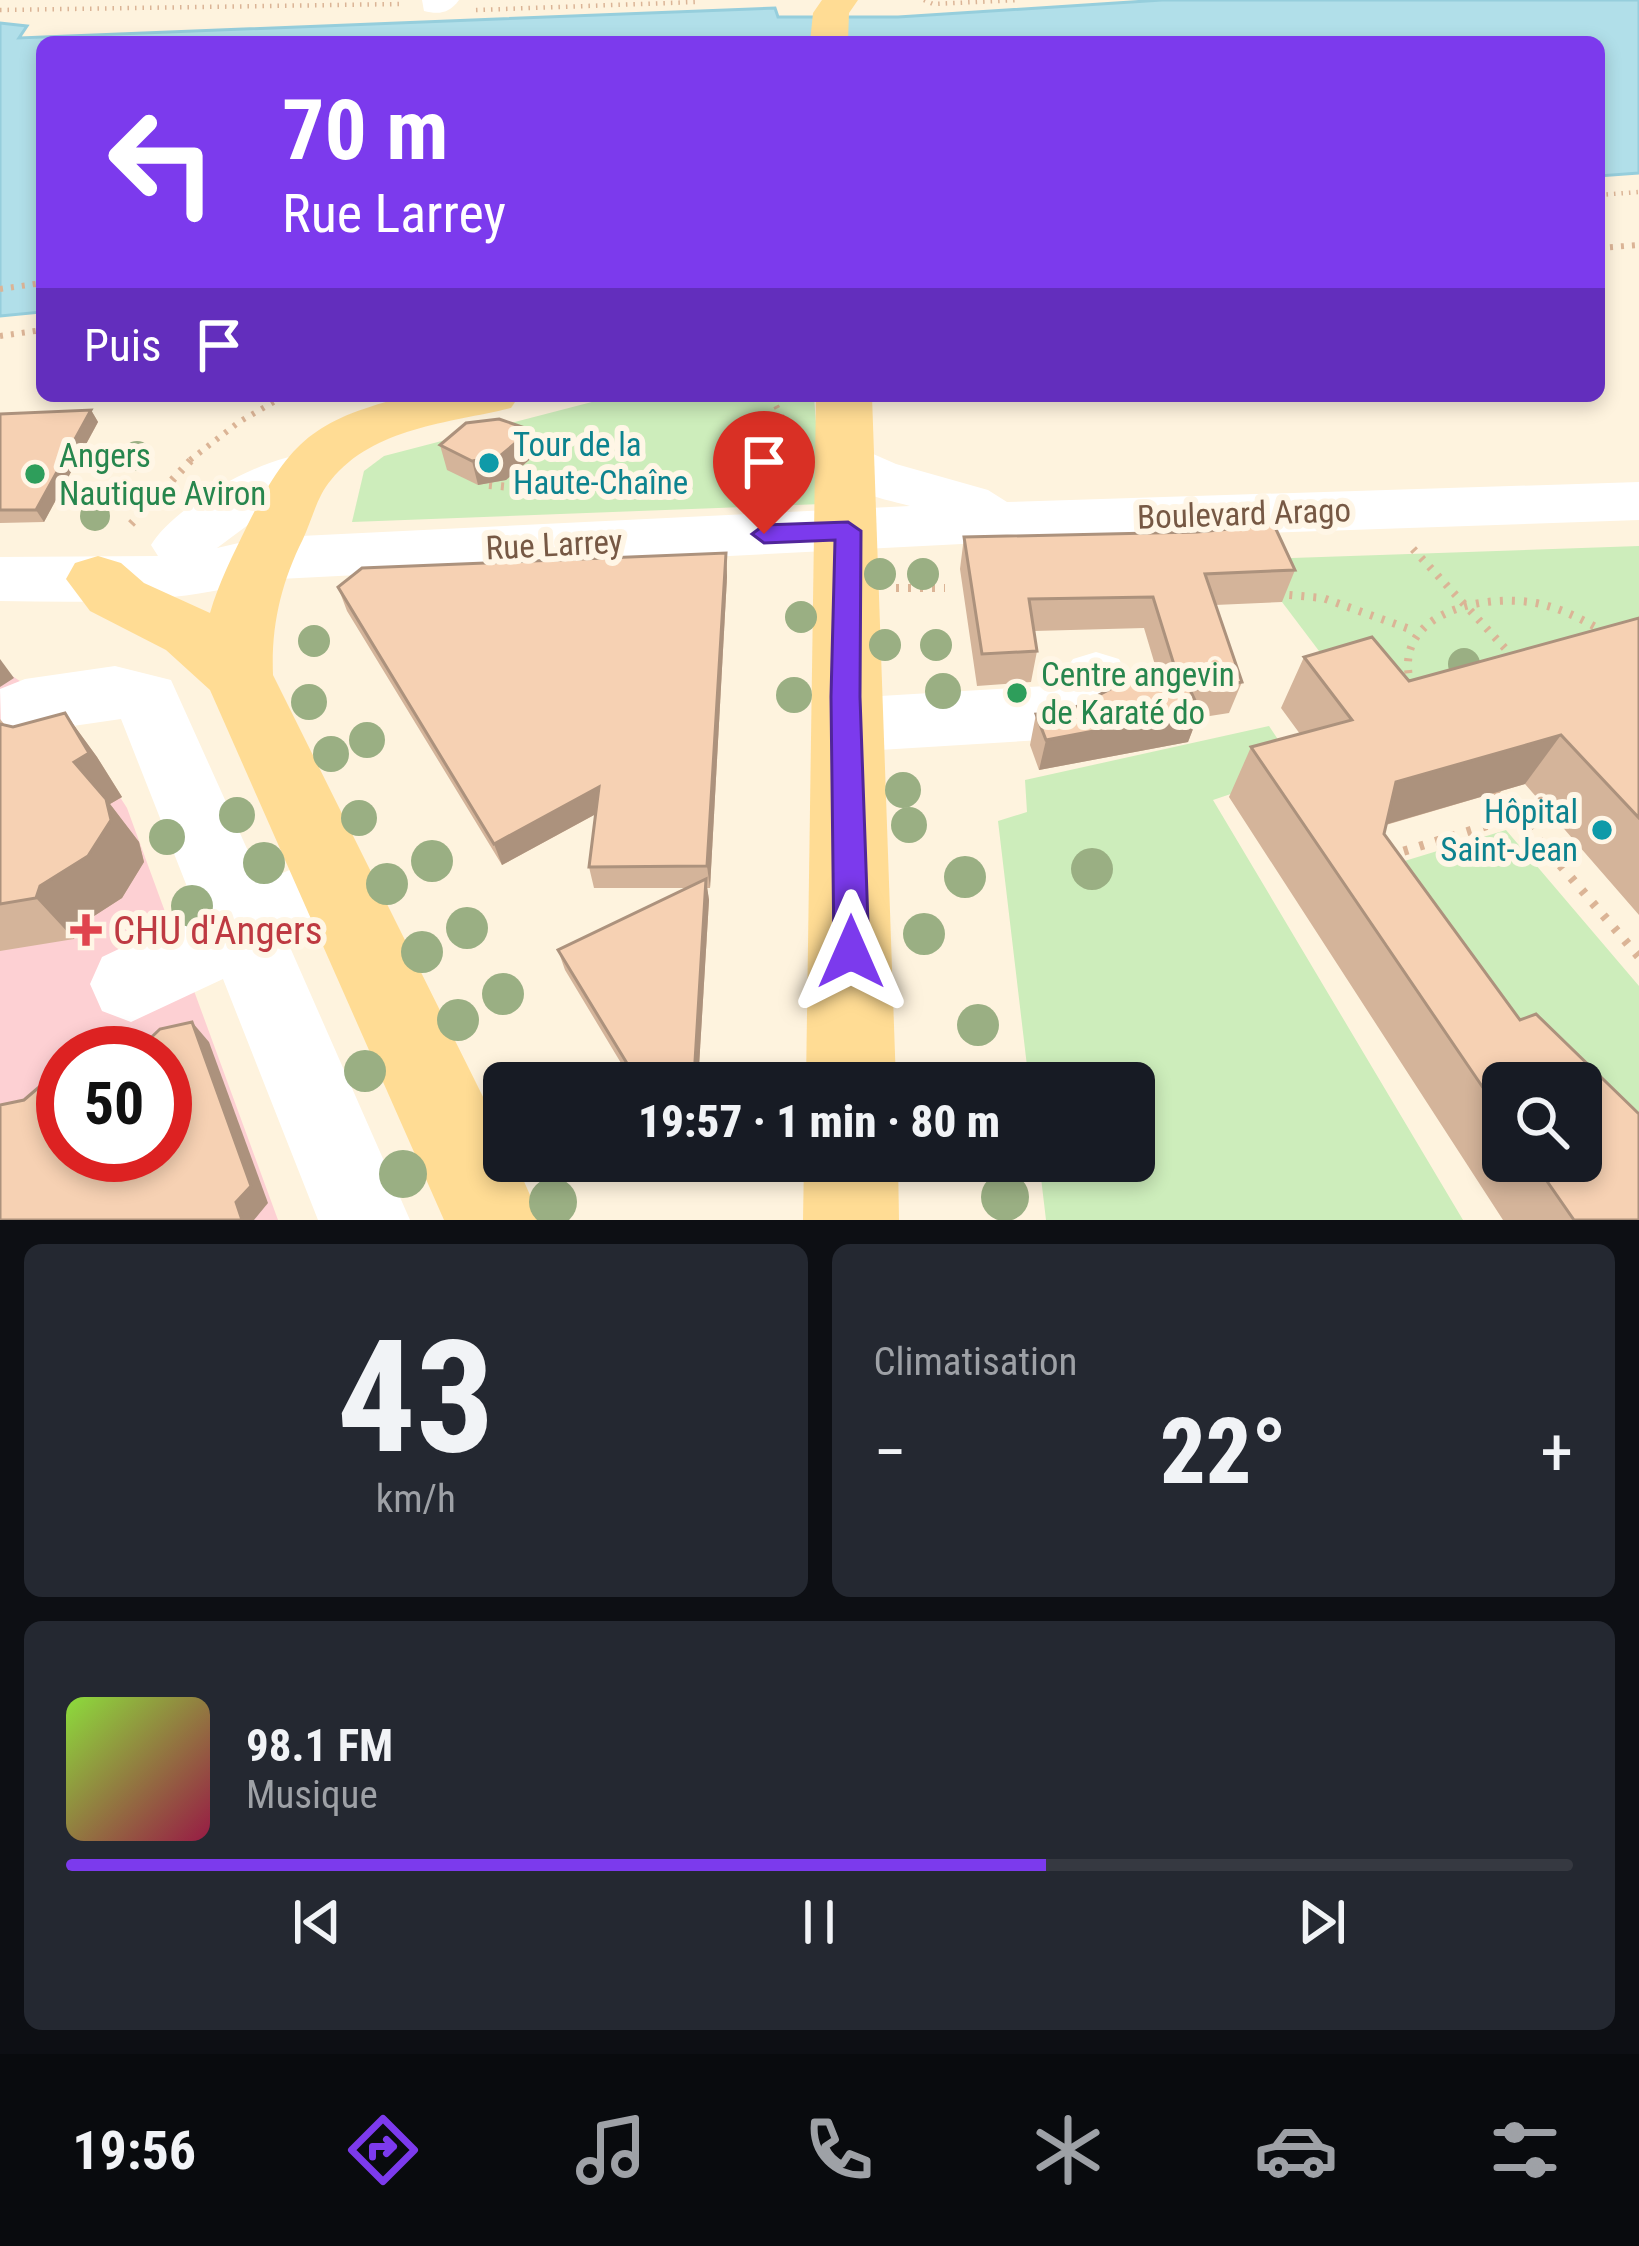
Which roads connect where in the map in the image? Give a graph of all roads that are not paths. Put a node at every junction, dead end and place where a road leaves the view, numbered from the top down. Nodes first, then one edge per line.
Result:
1 (466, 402) edge
2 (845, 402) edge
3 (308, 468) junction
4 (1639, 501) edge
5 (857, 526) junction
6 (136, 550) junction
7 (260, 559) junction
8 (0, 565) edge
9 (0, 579) edge
10 (238, 675) junction
11 (1096, 677) dead end
12 (25, 706) dead end
13 (847, 725) junction
14 (335, 884) junction
15 (245, 928) junction
16 (131, 984) dead end
17 (851, 1062) edge
18 (851, 1182) edge
19 (364, 1220) edge
20 (493, 1220) edge
21 (851, 1220) edge

1 - 3 main road
2 - 5 main road
3 - 6 street
3 - 7 main road
4 - 5 street, Boulevard Arago
5 - 7 street, Rue Larrey
5 - 13 main road
6 - 7 street, Rue Larrey
6 - 7 street, Rue Larrey
6 - 8 street, Rue Larrey
6 - 9 street, Rue Larrey
6 - 10 main road
7 - 10 main road
10 - 14 main road
11 - 13 street
12 - 15 street
13 - 17 main road
14 - 15 street
14 - 20 main road
15 - 16 street
15 - 19 street
18 - 21 main road

